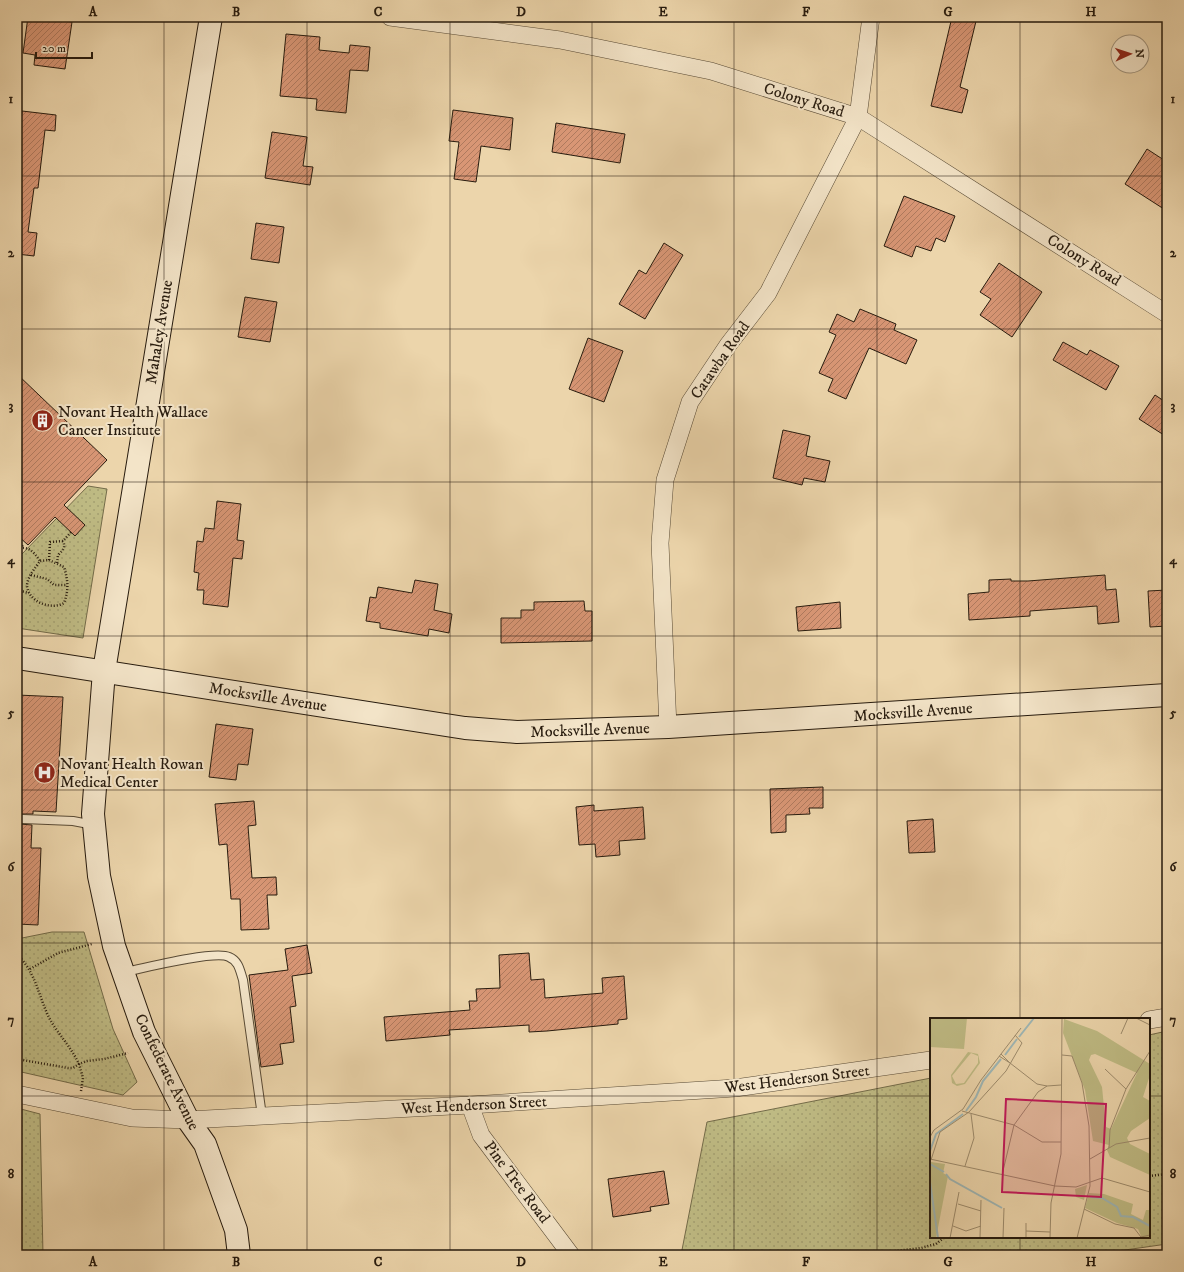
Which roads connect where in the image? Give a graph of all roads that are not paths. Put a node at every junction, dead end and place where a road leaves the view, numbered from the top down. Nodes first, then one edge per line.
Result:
1 (211, 17) edge
2 (390, 17) edge
3 (871, 17) edge
4 (858, 117) junction
5 (1167, 314) edge
6 (17, 658) edge
7 (104, 671) junction
8 (1167, 695) edge
9 (668, 727) junction
10 (22, 819) dead end
11 (94, 825) junction
12 (123, 972) junction
13 (1167, 1017) edge
14 (1150, 1020) edge
15 (930, 1060) edge
16 (17, 1094) edge
17 (470, 1106) junction
18 (262, 1116) junction
19 (188, 1120) junction
20 (239, 1255) edge
21 (571, 1255) edge

1 - 7 street, Mahaley Avenue
2 - 4 street, Colony Road
3 - 4 street, Catawba Road
4 - 5 street, Colony Road
4 - 9 street, Catawba Road
6 - 7 street, Mocksville Avenue
7 - 9 street, Mocksville Avenue
7 - 11 street, Confederate Avenue
8 - 9 street, Mocksville Avenue
10 - 11 lane
11 - 12 street, Confederate Avenue
12 - 18 lane
12 - 19 street, Confederate Avenue
13 - 14 street
15 - 17 street, West Henderson Street
16 - 19 street, West Henderson Street
17 - 18 street, West Henderson Street
17 - 21 street, Pine Tree Road
18 - 19 street, West Henderson Street
19 - 20 street, Confederate Avenue

